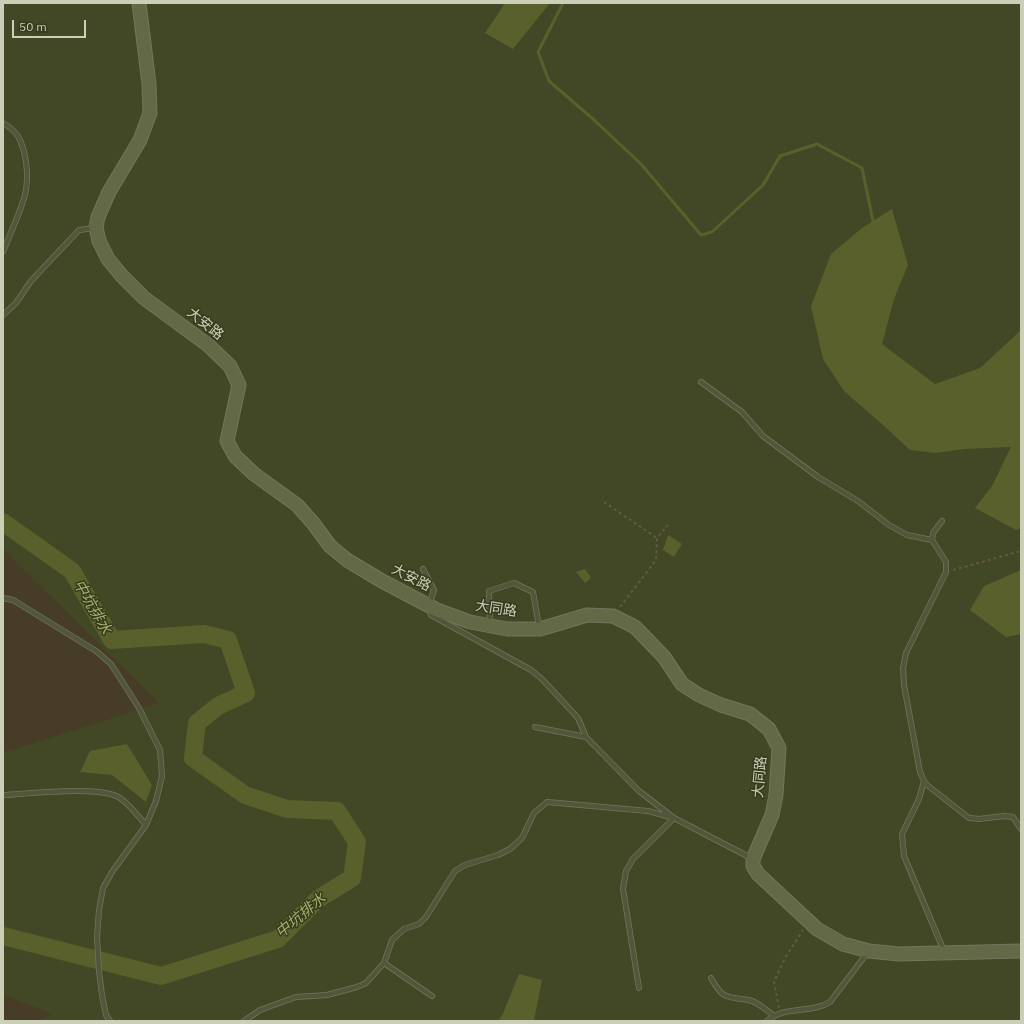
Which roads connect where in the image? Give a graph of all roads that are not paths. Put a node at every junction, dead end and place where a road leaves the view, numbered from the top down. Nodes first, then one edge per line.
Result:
1 (139, 3) edge
2 (3, 123) edge
3 (96, 228) junction
4 (3, 252) edge
5 (3, 315) edge
6 (701, 382) dead end
7 (942, 520) dead end
8 (932, 540) junction
9 (423, 569) dead end
10 (3, 598) edge
11 (429, 606) junction
12 (490, 627) junction
13 (540, 629) junction
14 (535, 727) dead end
15 (586, 737) junction
16 (924, 781) junction
17 (3, 795) edge
18 (674, 818) junction
19 (146, 825) junction
20 (1021, 829) edge
21 (753, 859) junction
22 (869, 951) junction
23 (1021, 952) edge
24 (945, 953) junction
25 (384, 963) junction
26 (710, 978) dead end
27 (639, 988) dead end
28 (432, 996) dead end
29 (773, 1015) junction
30 (110, 1021) edge
31 (244, 1021) edge
32 (767, 1021) edge

1 - 3 street
2 - 4 lane
3 - 5 lane
3 - 11 street, 大安路
6 - 8 lane
7 - 8 lane
8 - 16 lane
9 - 11 lane
10 - 19 lane
11 - 12 street, 大同路
11 - 15 lane
12 - 13 street, 大同路
12 - 13 lane
13 - 21 street, 大同路
14 - 15 lane
15 - 18 lane
16 - 20 lane
16 - 24 lane
17 - 19 lane
18 - 21 lane
18 - 25 lane
18 - 27 lane
19 - 30 lane
21 - 22 street
22 - 24 street
22 - 29 lane
23 - 24 street
25 - 28 lane
25 - 31 lane
26 - 29 lane
29 - 32 lane

